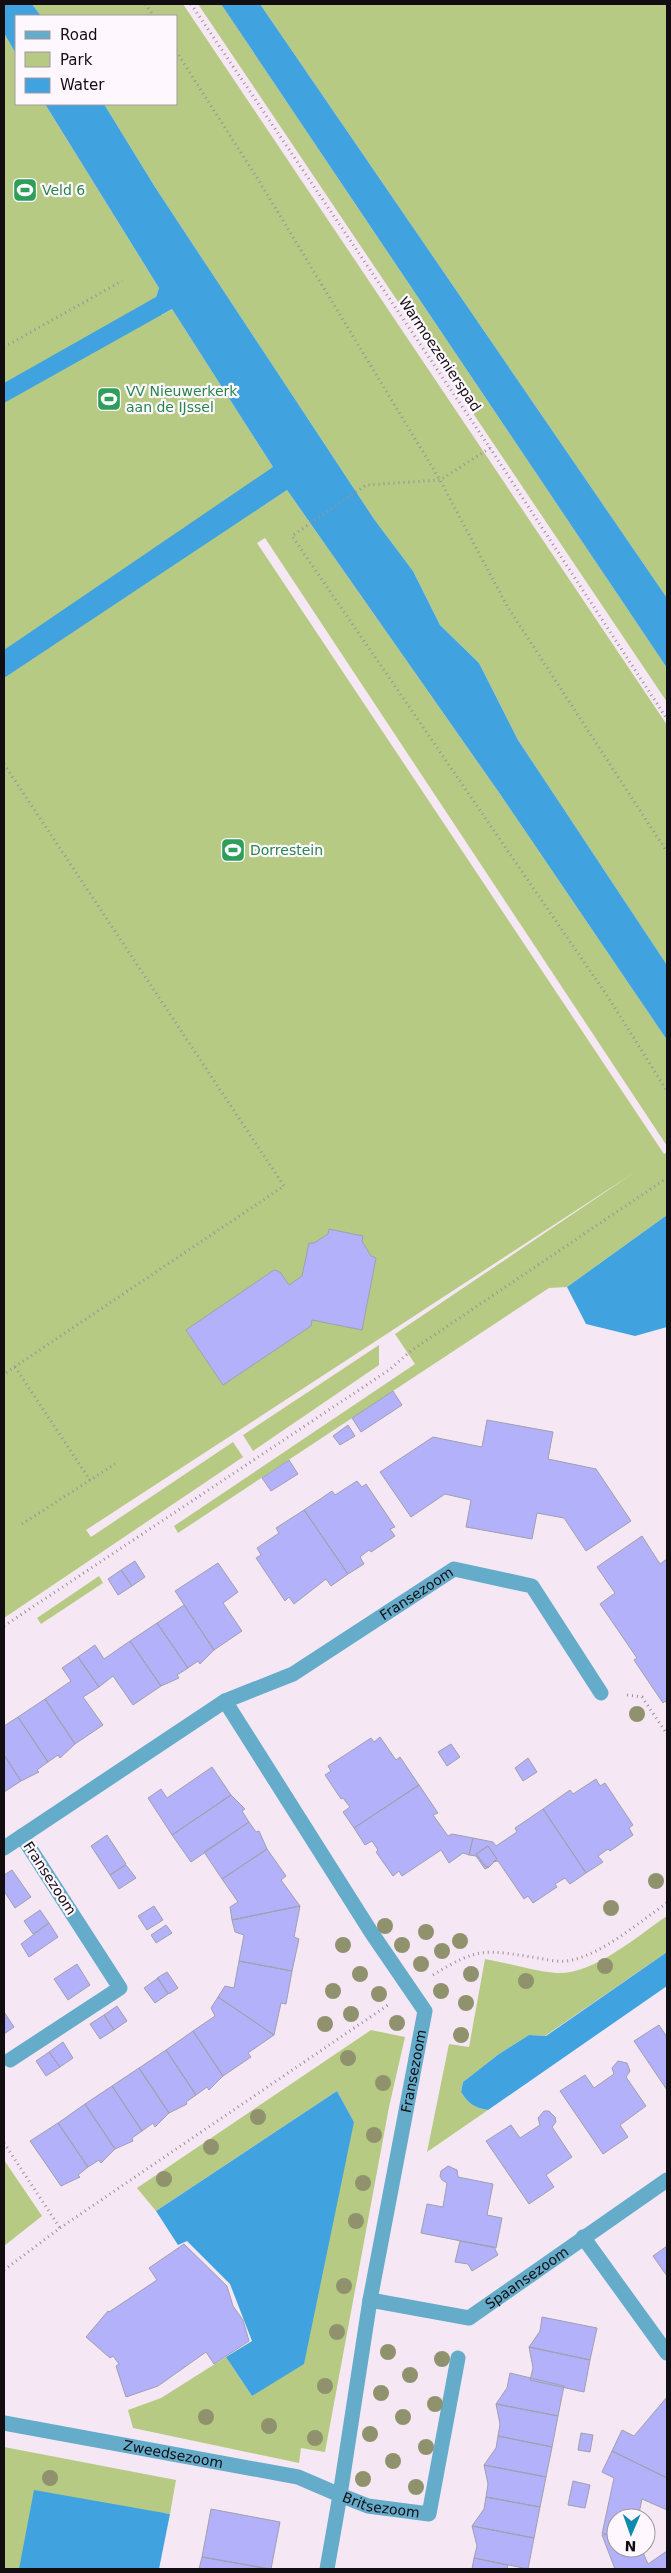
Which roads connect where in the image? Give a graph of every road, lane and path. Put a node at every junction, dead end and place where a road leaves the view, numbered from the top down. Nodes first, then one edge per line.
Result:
1 (145, 4) edge
2 (191, 4) edge
3 (153, 15) edge
4 (178, 54) edge
5 (122, 281) dead end
6 (4, 347) edge
7 (490, 448) junction
8 (440, 480) junction
9 (667, 719) edge
10 (4, 764) edge
11 (667, 852) edge
12 (667, 1091) edge
13 (667, 1178) edge
14 (14, 1367) junction
15 (4, 1374) edge
16 (114, 1464) dead end
17 (90, 1480) junction
18 (22, 1524) dead end
19 (4, 1626) edge
20 (601, 1693) joint
21 (225, 1701) junction
22 (667, 1734) edge
23 (22, 1836) junction
24 (4, 1848) edge
25 (667, 1903) edge
26 (412, 1989) junction
27 (10, 2060) dead end
28 (4, 2143) edge
29 (667, 2180) edge
30 (60, 2228) junction
31 (583, 2237) junction
32 (4, 2270) edge
33 (370, 2300) junction
34 (667, 2353) edge
35 (458, 2358) dead end
36 (4, 2422) edge
37 (340, 2495) junction
38 (328, 2569) edge

1 - 3 path
2 - 7 path, Warmoezenierspad
4 - 8 path
5 - 6 path
7 - 8 path
7 - 9 path, Warmoezenierspad
8 - 11 path
8 - 12 path
10 - 14 path
13 - 19 path
14 - 15 path
14 - 17 path
16 - 17 path
17 - 18 path
20 - 21 street, Fransezoom
20 - 22 path
21 - 23 street, Fransezoom
21 - 26 street, Fransezoom
23 - 24 street, Fransezoom
23 - 27 street, Fransezoom
25 - 26 path
26 - 30 path
26 - 33 street, Fransezoom
28 - 30 path
29 - 31 street, Spaansezoom
30 - 32 path
31 - 33 street, Spaansezoom
31 - 34 street
33 - 37 street, Fransezoom
35 - 37 street, Britsezoom
36 - 37 street, Zweedsezoom
37 - 38 street, Britsezoom

